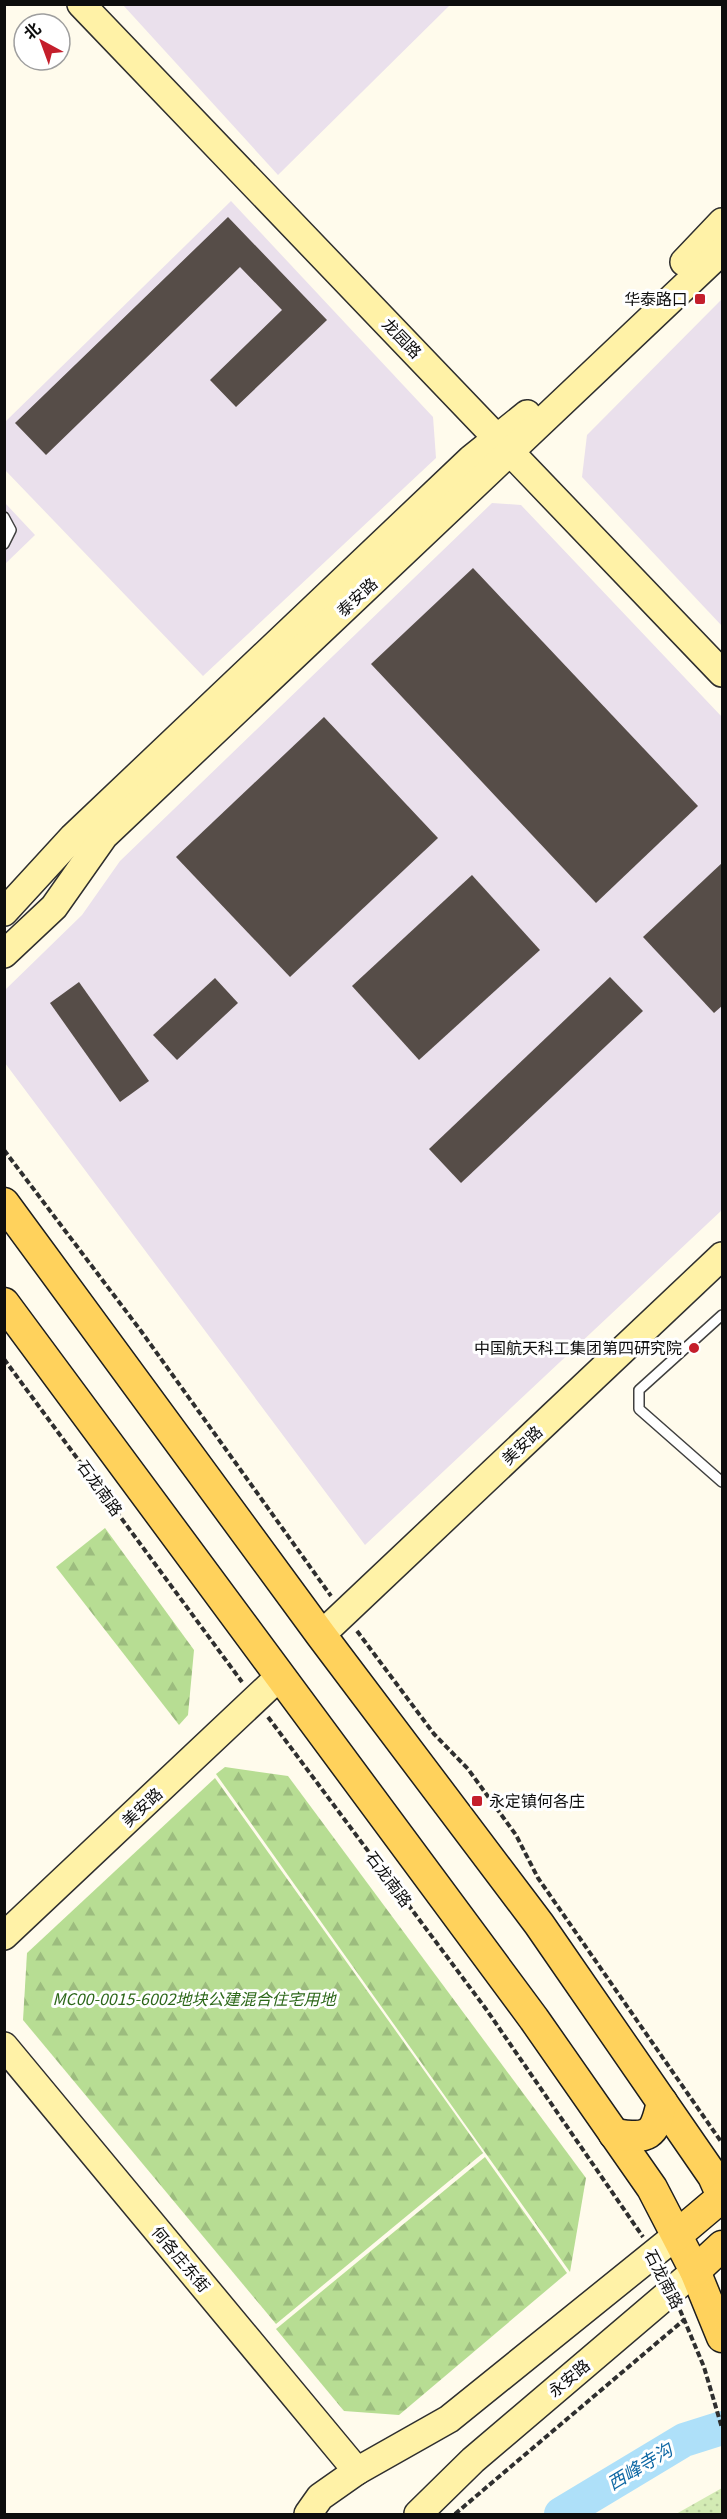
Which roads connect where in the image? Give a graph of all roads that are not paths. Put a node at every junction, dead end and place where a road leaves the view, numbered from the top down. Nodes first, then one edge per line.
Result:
1 (81, 4) edge
2 (723, 222) edge
3 (723, 251) edge
4 (505, 445) junction
5 (4, 517) edge
6 (4, 544) edge
7 (723, 673) edge
8 (4, 912) edge
9 (4, 954) edge
10 (4, 1203) edge
11 (723, 1256) edge
12 (4, 1304) edge
13 (723, 1315) edge
14 (723, 1482) edge
15 (321, 1635) junction
16 (279, 1677) junction
17 (4, 1936) edge
18 (4, 2046) edge
19 (662, 2102) junction
20 (614, 2134) junction
21 (723, 2197) edge
22 (677, 2235) junction
23 (723, 2246) edge
24 (695, 2271) junction
25 (723, 2337) edge
26 (357, 2471) junction
27 (308, 2514) edge
28 (418, 2514) edge

1 - 4 main road, 龙园路
2 - 4 main road, 泰安路
3 - 4 main road, 泰安路
4 - 7 main road, 龙园路
4 - 8 main road, 泰安路
4 - 9 main road, 泰安路
5 - 6 lane
10 - 15 main road
11 - 15 main road, 美安路
12 - 16 main road, 石龙南路
13 - 14 lane
15 - 19 main road
16 - 17 main road, 美安路
16 - 20 main road, 石龙南路
18 - 26 main road, 何各庄东街
19 - 20 main road
19 - 21 main road
20 - 22 main road, 石龙南路
21 - 22 main road
22 - 24 main road, 石龙南路
22 - 26 main road
23 - 24 main road, 永安路
24 - 25 main road, 石龙南路
24 - 28 main road, 永安路
26 - 27 main road

